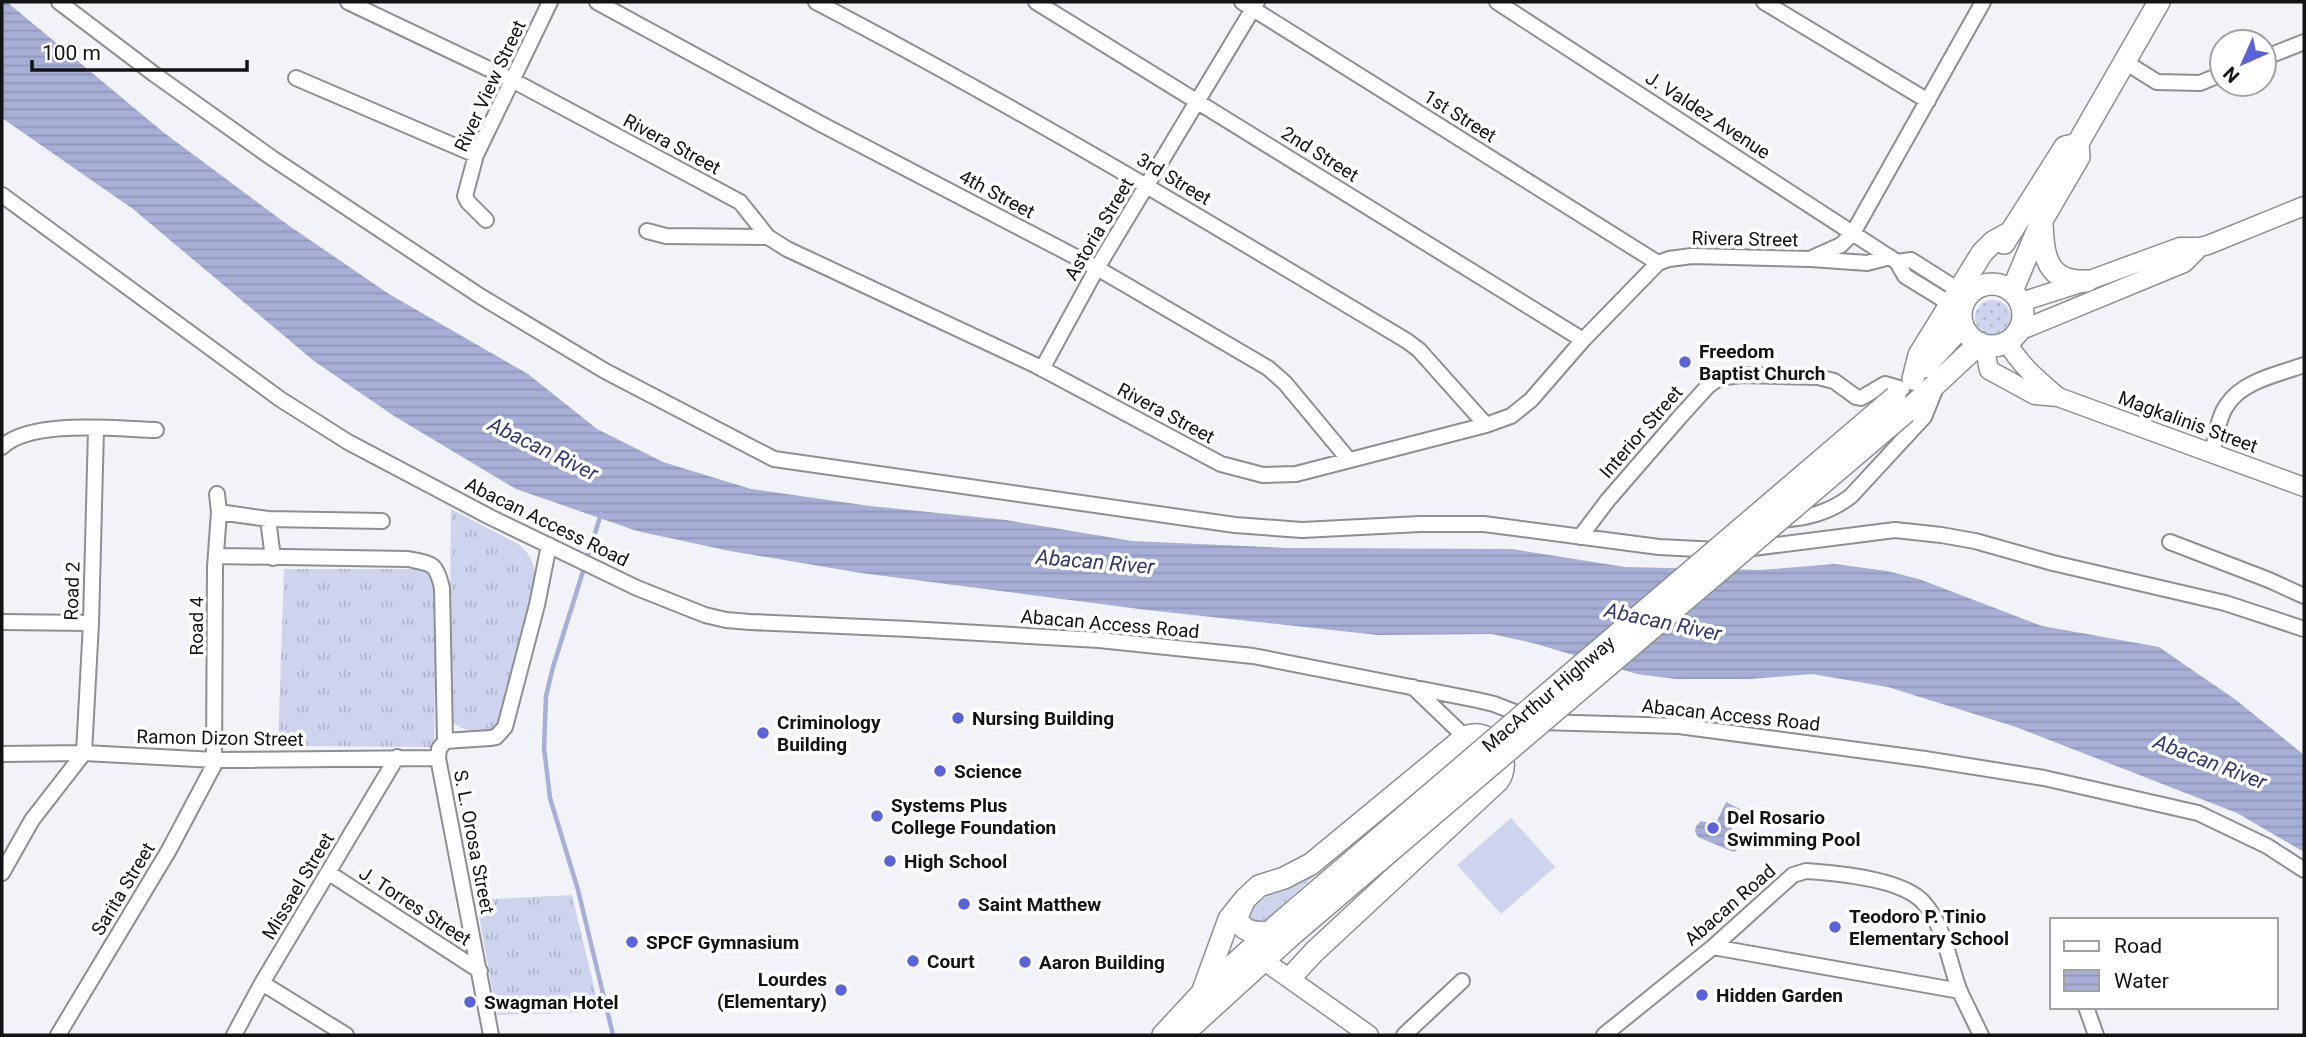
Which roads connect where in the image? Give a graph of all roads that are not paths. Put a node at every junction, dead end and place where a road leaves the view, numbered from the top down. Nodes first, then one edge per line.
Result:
1 (59, 2) edge
2 (348, 2) edge
3 (550, 2) edge
4 (597, 2) edge
5 (816, 2) edge
6 (1036, 2) edge
7 (1497, 2) edge
8 (1764, 2) edge
9 (1983, 2) edge
10 (2159, 2) edge
11 (1251, 4) edge
12 (2304, 42) edge
13 (2278, 52) edge
14 (2125, 62) junction
15 (296, 78) dead end
16 (512, 80) junction
17 (2208, 80) edge
18 (1198, 100) junction
19 (1928, 101) junction
20 (2078, 144) junction
21 (477, 155) junction
22 (1147, 185) junction
23 (2, 195) edge
24 (2304, 205) edge
25 (486, 220) dead end
26 (2042, 222) junction
27 (647, 232) dead end
28 (1853, 233) junction
29 (768, 237) junction
30 (2200, 247) junction
31 (1811, 259) junction
32 (1893, 260) junction
33 (1658, 263) junction
34 (1097, 268) junction
35 (2087, 281) junction
36 (1963, 295) junction
37 (2016, 297) junction
38 (1963, 325) junction
39 (2013, 337) junction
40 (1583, 340) junction
41 (1982, 344) junction
42 (2304, 365) edge
43 (1042, 369) junction
44 (1936, 385) junction
45 (1904, 394) junction
46 (2058, 397) junction
47 (1486, 425) junction
48 (96, 429) junction
49 (156, 430) dead end
50 (2, 447) edge
51 (2212, 452) junction
52 (1349, 460) junction
53 (2304, 487) edge
54 (217, 494) dead end
55 (219, 512) junction
56 (268, 519) junction
57 (382, 522) dead end
58 (1769, 523) junction
59 (1580, 537) junction
60 (2170, 542) dead end
61 (549, 545) junction
62 (1763, 548) junction
63 (1696, 550) junction
64 (216, 556) junction
65 (273, 558) junction
66 (2304, 596) edge
67 (2, 622) edge
68 (91, 623) junction
69 (2304, 629) edge
70 (1413, 687) junction
71 (1555, 724) junction
72 (1465, 737) junction
73 (445, 741) junction
74 (83, 753) junction
75 (2, 754) edge
76 (397, 757) junction
77 (438, 758) junction
78 (215, 760) junction
79 (1504, 762) junction
80 (2304, 870) edge
81 (2, 873) edge
82 (329, 873) junction
83 (1245, 899) junction
84 (1282, 929) junction
85 (1713, 947) junction
86 (1314, 953) junction
87 (1263, 960) junction
88 (480, 971) junction
89 (1291, 977) junction
90 (1462, 981) dead end
91 (261, 983) junction
92 (1960, 991) junction
93 (1202, 993) junction
94 (2087, 1009) edge
95 (58, 1035) edge
96 (234, 1035) edge
97 (346, 1035) edge
98 (491, 1035) edge
99 (1163, 1035) edge
100 (1182, 1035) edge
101 (1369, 1035) edge
102 (1404, 1035) edge
103 (1604, 1035) edge
104 (1982, 1035) edge
105 (2096, 1035) edge

1 - 59 street
2 - 16 street, Rivera Street
3 - 16 street, River View Street
4 - 34 street, 4th Street
5 - 22 street, 3rd Street
6 - 18 street, 2nd Street
7 - 28 street, J. Valdez Avenue
8 - 19 street
9 - 19 street
10 - 14 highway
11 - 18 street, Astoria Street
11 - 33 street, 1st Street
12 - 13 street
14 - 17 street
14 - 20 highway
15 - 21 street
16 - 21 street, River View Street
16 - 29 street, Rivera Street
18 - 22 street, Astoria Street
18 - 40 street, 2nd Street
19 - 28 street
20 - 26 highway
20 - 36 highway
21 - 25 street, River View Street
22 - 34 street, Astoria Street
22 - 47 street, 3rd Street
23 - 61 street, Abacan Access Road
24 - 30 main road
26 - 35 highway
26 - 37 highway
27 - 29 street
28 - 31 street, Rivera Street
28 - 32 street, J. Valdez Avenue
29 - 43 street, Rivera Street
30 - 35 main road
30 - 39 main road
31 - 32 street, Rivera Street
31 - 33 street, Rivera Street
32 - 36 street, J. Valdez Avenue
33 - 40 street, Rivera Street
34 - 43 street, Astoria Street
34 - 52 street, 4th Street
35 - 37 main road
36 - 37 highway
36 - 38 highway
36 - 45 highway
37 - 39 highway
38 - 41 highway
38 - 45 highway, MacArthur Highway
39 - 41 highway
39 - 46 main road, Magkalinis Street
40 - 47 street, Rivera Street
41 - 44 highway, MacArthur Highway
41 - 46 main road, Magkalinis Street
42 - 51 street
43 - 52 street, Rivera Street
44 - 45 highway, MacArthur Highway
44 - 58 street
45 - 59 street, Interior Street
45 - 84 highway, MacArthur Highway, bridge
46 - 51 main road, Magkalinis Street
47 - 52 street, Rivera Street
48 - 49 street
48 - 50 street
48 - 68 street, Road 2
51 - 53 main road, Magkalinis Street
54 - 55 street, Road 4
55 - 56 street
55 - 64 street, Road 4
56 - 57 street
56 - 65 street
58 - 62 street
58 - 63 street
59 - 63 street
60 - 66 street
61 - 70 street, Abacan Access Road
61 - 73 street
62 - 63 street
62 - 69 street
64 - 65 street
64 - 78 street, Road 4
65 - 73 street
67 - 68 street
68 - 74 street, Road 2
70 - 71 street, Abacan Access Road
70 - 72 street
71 - 79 street
71 - 80 street, Abacan Access Road
72 - 79 highway
72 - 83 highway
73 - 77 street, S. L. Orosa Street
74 - 75 street, Ramon Dizon Street
74 - 78 street, Ramon Dizon Street
74 - 81 street
76 - 77 street, Ramon Dizon Street
76 - 78 street, Ramon Dizon Street
76 - 82 street, Missael Street
77 - 88 street, S. L. Orosa Street
78 - 95 street, Sarita Street
79 - 86 highway
82 - 88 street, J. Torres Street
82 - 91 street, Missael Street
83 - 84 highway
83 - 93 highway
84 - 87 highway, MacArthur Highway
84 - 93 highway, MacArthur Highway
85 - 92 street
85 - 92 street, Abacan Road
85 - 103 street, Abacan Road
86 - 87 highway
86 - 89 highway
87 - 89 main road
87 - 100 highway, MacArthur Highway
88 - 98 street, S. L. Orosa Street
89 - 101 main road
90 - 102 street
91 - 96 street, Missael Street
91 - 97 street
92 - 104 street, Abacan Road
93 - 99 highway, MacArthur Highway
94 - 105 street

